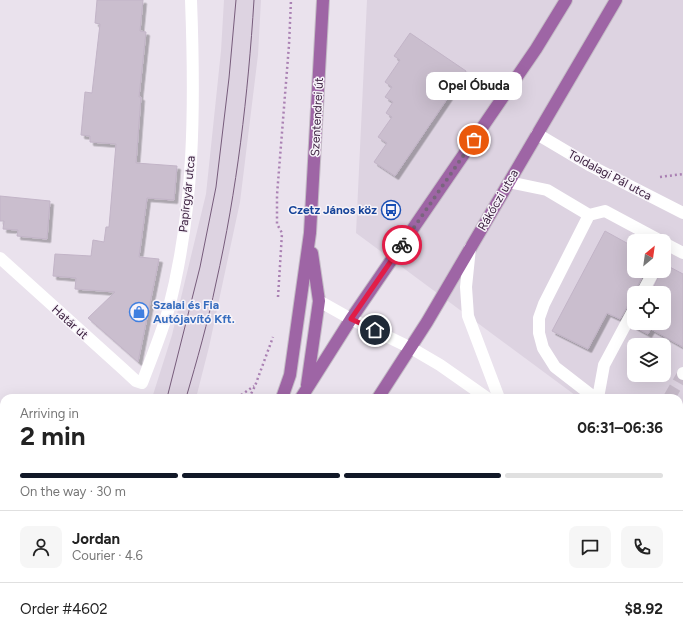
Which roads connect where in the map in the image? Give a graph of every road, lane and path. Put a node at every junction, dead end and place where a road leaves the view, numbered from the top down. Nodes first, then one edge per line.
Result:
1 (191, 0) edge
2 (291, 0) edge
3 (323, 0) edge
4 (566, 0) edge
5 (616, 0) edge
6 (537, 134) junction
7 (509, 182) junction
8 (683, 213) edge
9 (589, 214) junction
10 (310, 234) junction
11 (645, 234) edge
12 (470, 248) junction
13 (671, 248) edge
14 (683, 253) edge
15 (0, 258) edge
16 (319, 301) junction
17 (278, 303) dead end
18 (351, 319) junction
19 (627, 322) edge
20 (275, 331) dead end
21 (411, 348) junction
22 (142, 383) joint
23 (255, 386) junction
24 (243, 394) edge
25 (251, 394) edge
26 (283, 394) edge
27 (304, 394) edge
28 (305, 394) edge
29 (381, 394) edge
30 (481, 394) edge
31 (497, 394) edge
32 (590, 394) edge
33 (599, 394) edge

1 - 22 street, Papírgyár utca
2 - 17 path
3 - 10 main road, Szentendrei út
4 - 18 main road
5 - 6 main road, Rákóczi utca
6 - 7 main road, Rákóczi utca
6 - 8 street, Toldalagi Pál utca
7 - 9 street
7 - 12 main road, Rákóczi utca
9 - 11 street
9 - 32 street
10 - 16 main road, Szentendrei út
10 - 26 main road, Szentendrei út
12 - 21 main road, Rákóczi utca
12 - 31 street
13 - 14 street
15 - 22 street, Határ út
16 - 18 street
16 - 27 main road, Szentendrei út
18 - 21 street
18 - 28 main road
19 - 33 street
20 - 23 path
21 - 29 main road, Rákóczi utca
21 - 30 street
23 - 24 path
23 - 25 path

